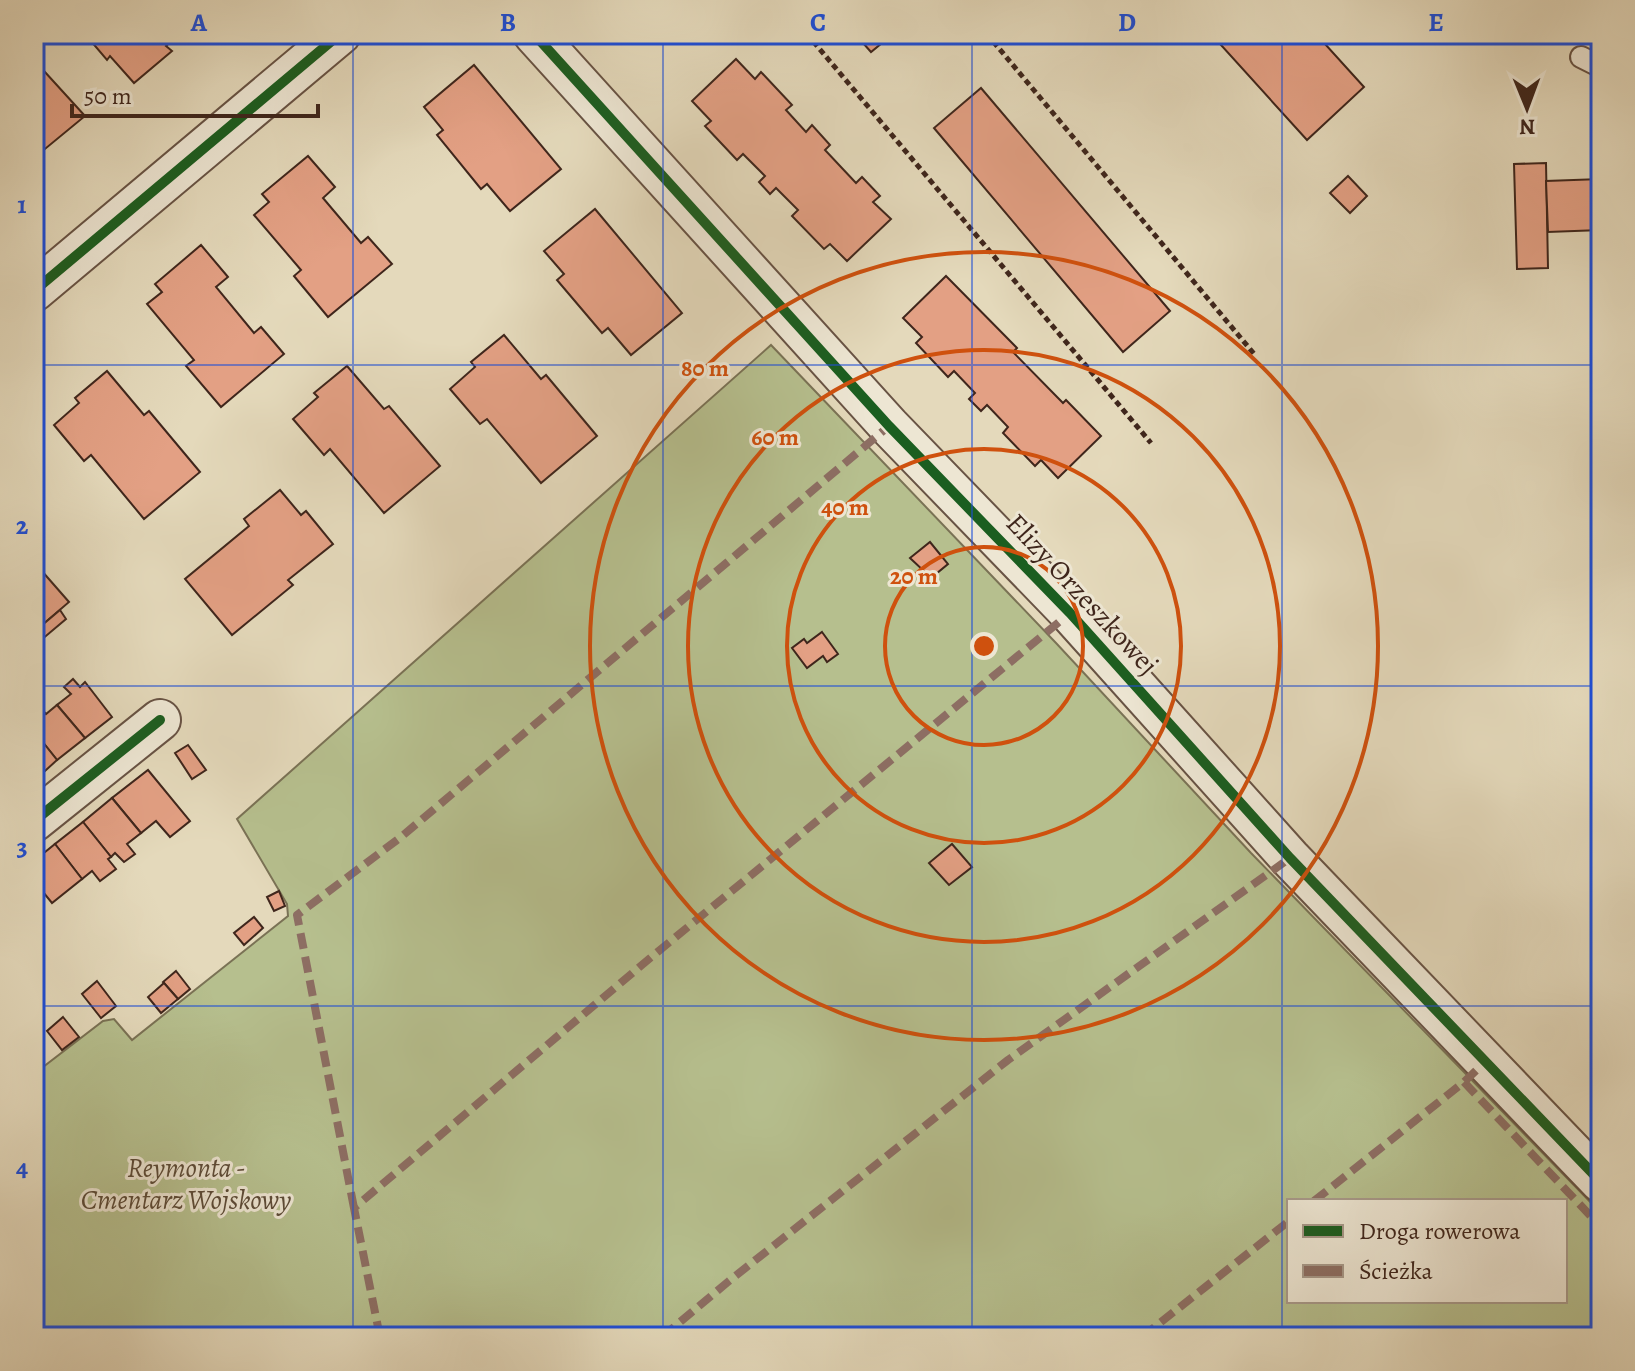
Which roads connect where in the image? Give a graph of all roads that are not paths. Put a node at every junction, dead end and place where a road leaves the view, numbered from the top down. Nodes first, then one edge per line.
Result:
1 (340, 34) edge
2 (534, 34) edge
3 (1581, 57) dead end
4 (1601, 67) edge
5 (34, 291) edge
6 (160, 720) dead end
7 (34, 821) edge
8 (1601, 1182) edge

1 - 5 street
2 - 8 street, Elizy Orzeszkowej
3 - 4 lane
6 - 7 street

